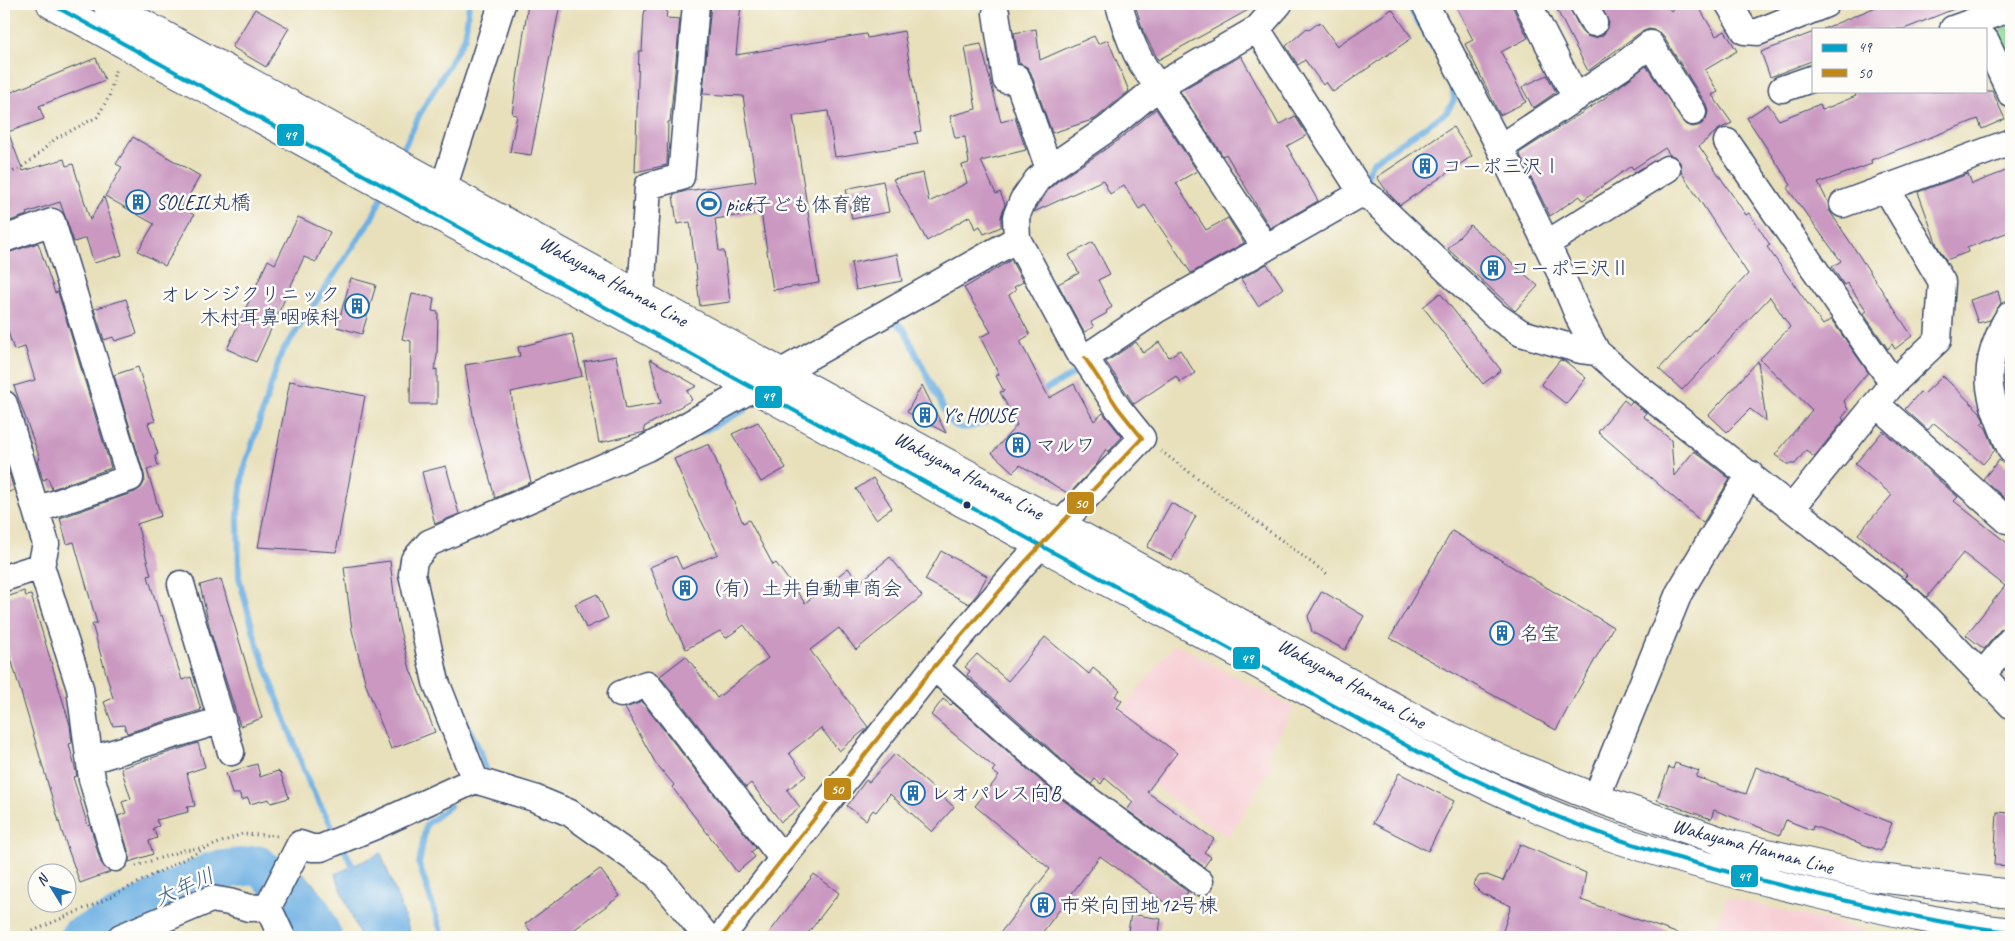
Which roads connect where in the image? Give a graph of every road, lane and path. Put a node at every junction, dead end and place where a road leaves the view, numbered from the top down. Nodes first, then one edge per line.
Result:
1 (51, 4) edge
2 (107, 4) edge
3 (502, 4) edge
4 (696, 4) edge
5 (1119, 4) edge
6 (1279, 4) edge
7 (1426, 4) edge
8 (1528, 4) edge
9 (1729, 4) edge
10 (1826, 4) edge
11 (2011, 8) edge
12 (996, 13) dead end
13 (1977, 28) edge
14 (1257, 29) junction
15 (123, 39) junction
16 (1988, 54) edge
17 (1812, 79) edge
18 (1159, 86) junction
19 (1782, 89) dead end
20 (2011, 94) edge
21 (1576, 98) junction
22 (1693, 112) dead end
23 (1727, 142) dead end
24 (2011, 142) edge
25 (1500, 148) junction
26 (1049, 169) junction
27 (1667, 169) dead end
28 (4, 175) edge
29 (1886, 188) junction
30 (429, 194) junction
31 (1367, 196) junction
32 (1843, 204) dead end
33 (1017, 239) junction
34 (4, 240) edge
35 (1546, 244) junction
36 (1266, 247) junction
37 (641, 296) junction
38 (2011, 314) edge
39 (1597, 352) junction
40 (1088, 363) junction
41 (779, 372) junction
42 (1893, 383) junction
43 (754, 389) junction
44 (4, 404) edge
45 (1876, 404) junction
46 (1142, 438) junction
47 (2011, 450) edge
48 (1750, 474) junction
49 (1792, 508) junction
50 (36, 510) junction
51 (2007, 520) dead end
52 (1061, 525) junction
53 (1042, 545) junction
54 (41, 566) junction
55 (1327, 574) dead end
56 (4, 578) edge
57 (182, 584) dead end
58 (2011, 640) edge
59 (934, 667) junction
60 (1982, 675) junction
61 (621, 694) dead end
62 (2011, 705) edge
63 (222, 720) junction
64 (232, 752) dead end
65 (90, 760) junction
66 (482, 782) junction
67 (1596, 798) junction
68 (209, 847) dead end
69 (115, 858) dead end
70 (783, 859) junction
71 (1200, 882) dead end
72 (2011, 894) edge
73 (270, 902) junction
74 (2011, 932) edge
75 (19, 937) edge
76 (121, 937) edge
77 (282, 937) edge
78 (707, 937) edge
79 (721, 937) edge

1 - 15 main road, Wakayama Hannan Line
2 - 15 main road, Wakayama Hannan Line
3 - 30 street
4 - 37 street
5 - 18 street
6 - 14 street
7 - 25 street
8 - 21 street
9 - 10 street
11 - 13 street
12 - 26 street
14 - 18 street
14 - 31 street
15 - 28 path
15 - 30 main road, Wakayama Hannan Line
16 - 20 street
17 - 19 street
18 - 26 street
18 - 36 street
21 - 22 street
21 - 25 street
23 - 42 street
24 - 29 street
25 - 35 street
26 - 33 street
27 - 35 street
29 - 32 street
29 - 42 street
30 - 37 main road, Wakayama Hannan Line
30 - 43 main road, Wakayama Hannan Line
31 - 36 street
31 - 39 street
33 - 40 street
33 - 41 street
34 - 50 street
35 - 39 street
36 - 40 street
37 - 41 main road, Wakayama Hannan Line
38 - 47 street
39 - 48 street
40 - 46 street
41 - 43 street
41 - 52 main road, Wakayama Hannan Line
42 - 45 street
43 - 53 main road, Wakayama Hannan Line
43 - 66 street
44 - 50 street
45 - 49 street
45 - 51 street
46 - 52 street
46 - 55 path
48 - 49 street
48 - 67 street
49 - 60 street
50 - 54 street
52 - 53 street
52 - 67 main road, Wakayama Hannan Line
53 - 59 street
53 - 74 main road, Wakayama Hannan Line
54 - 56 street
54 - 65 street
57 - 63 street
58 - 60 street
59 - 70 street
59 - 71 street
60 - 62 street
61 - 70 street
63 - 64 street
63 - 65 street
65 - 69 street
66 - 73 street
66 - 78 street
67 - 72 main road, Wakayama Hannan Line
68 - 75 path
70 - 79 street
73 - 76 street
73 - 77 street

